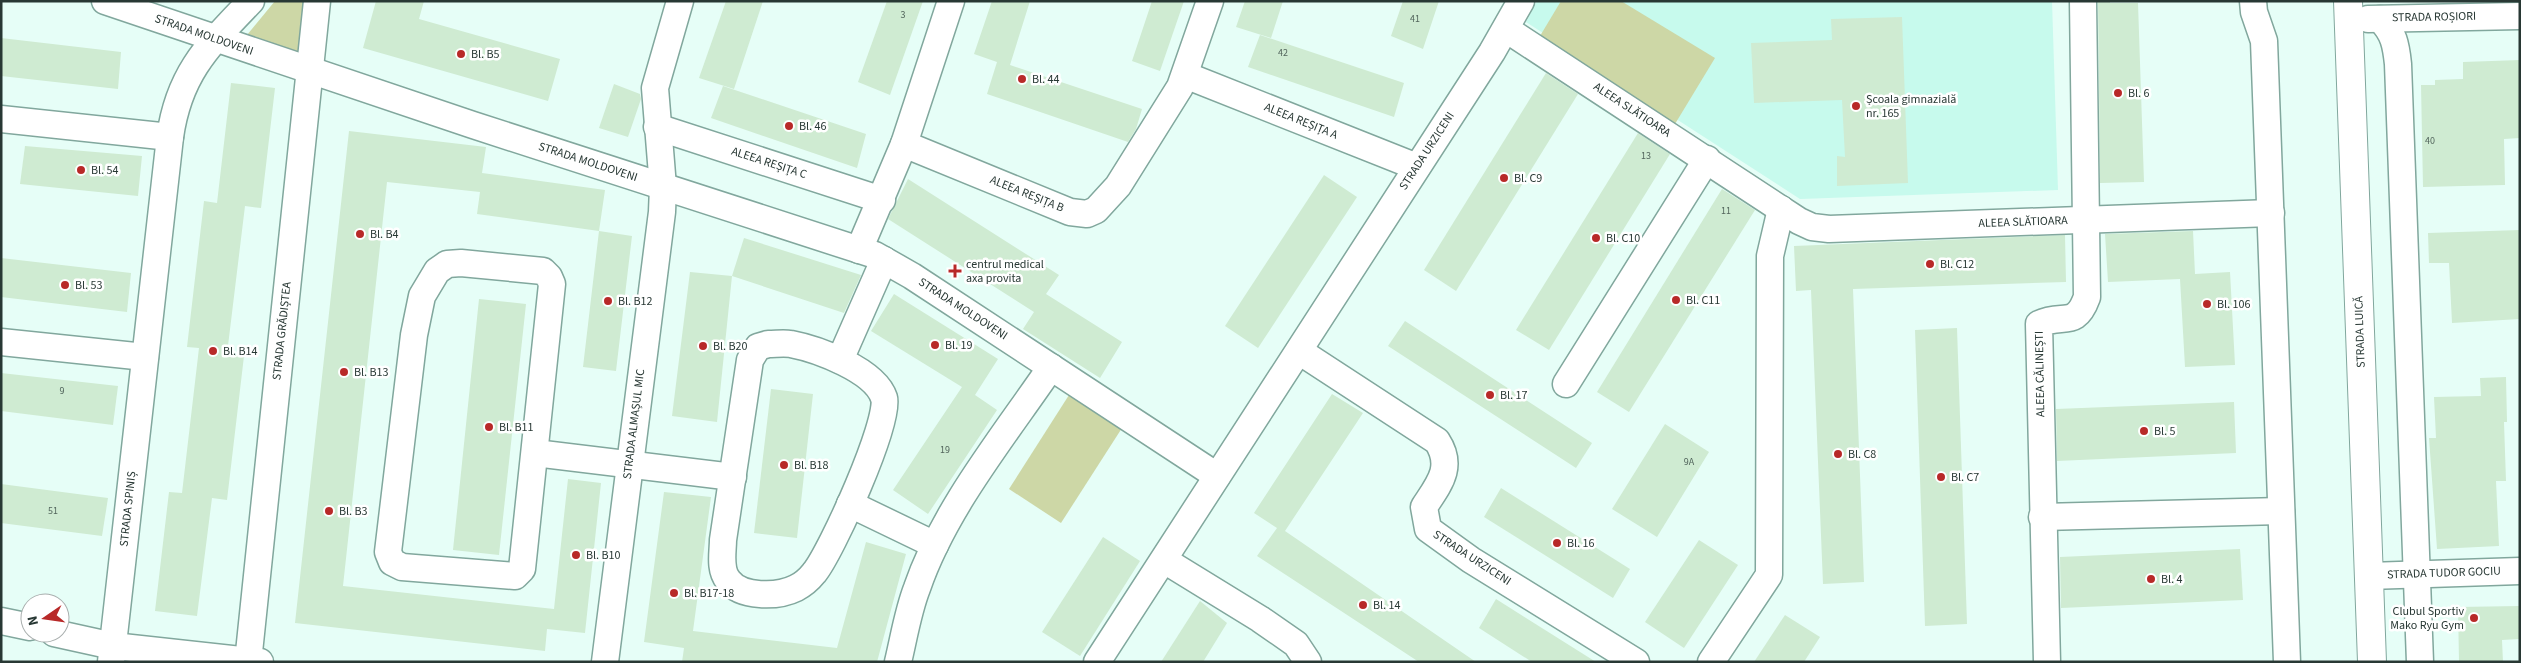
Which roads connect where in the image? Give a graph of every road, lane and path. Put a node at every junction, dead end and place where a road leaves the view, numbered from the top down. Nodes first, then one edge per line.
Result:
1 (105, 1) edge
2 (251, 1) edge
3 (317, 1) edge
4 (680, 1) edge
5 (951, 1) edge
6 (1210, 1) edge
7 (1521, 1) edge
8 (2083, 1) edge
9 (2253, 1) edge
10 (2349, 10) edge
11 (2520, 16) edge
12 (2380, 19) junction
13 (1506, 29) junction
14 (215, 39) junction
15 (310, 70) junction
16 (1183, 81) junction
17 (1, 119) edge
18 (657, 127) junction
19 (170, 138) junction
20 (904, 144) junction
21 (1706, 159) junction
22 (1417, 167) junction
23 (663, 187) junction
24 (882, 200) junction
25 (1781, 209) junction
26 (2271, 213) junction
27 (2087, 220) junction
28 (859, 250) junction
29 (884, 260) junction
30 (1, 342) edge
31 (1299, 351) junction
32 (145, 357) junction
33 (840, 360) junction
34 (1051, 367) junction
35 (1566, 384) dead end
36 (535, 453) junction
37 (629, 464) junction
38 (1217, 476) junction
39 (732, 477) junction
40 (850, 504) junction
41 (2281, 511) junction
42 (2042, 517) junction
43 (935, 545) junction
44 (1164, 560) junction
45 (2520, 570) edge
46 (2416, 574) junction
47 (2369, 576) junction
48 (1, 621) edge
49 (20, 626) edge
50 (70, 639) edge
51 (112, 654) edge
52 (252, 661) edge
53 (605, 662) edge
54 (898, 662) edge
55 (1097, 662) edge
56 (1308, 662) edge
57 (1636, 662) edge
58 (1712, 662) edge
59 (2047, 662) edge
60 (2287, 662) edge
61 (2372, 662) edge
62 (2420, 662) edge

1 - 14 street, STRADA MOLDOVENI
2 - 14 street
3 - 15 street, STRADA GRĂDIȘTEA
4 - 18 street
5 - 20 street
6 - 16 street
7 - 13 street, STRADA URZICENI
8 - 27 street, ALEEA CĂLINEȘTI
9 - 26 street
10 - 12 street, STRADA ROȘIORI
10 - 47 main road, STRADA LUICĂ
11 - 12 street, STRADA ROȘIORI
12 - 46 street
13 - 21 street, ALEEA SLĂTIOARA
13 - 22 street, STRADA URZICENI
14 - 15 street, STRADA MOLDOVENI
14 - 19 street, STRADA SPINIȘ
15 - 23 street, STRADA MOLDOVENI
15 - 52 street, STRADA GRĂDIȘTEA
16 - 20 street, ALEEA REȘIȚA B
16 - 22 street, ALEEA REȘIȚA A
17 - 19 street
18 - 23 street
18 - 24 street, ALEEA REȘIȚA C
19 - 32 street, STRADA SPINIȘ
20 - 24 street
21 - 25 street, ALEEA SLĂTIOARA
21 - 35 street
22 - 31 street, STRADA URZICENI
23 - 28 street, STRADA MOLDOVENI
23 - 37 street, STRADA ALMAȘUL MIC
24 - 28 street
25 - 27 street, ALEEA SLĂTIOARA
25 - 58 street
26 - 27 street, ALEEA SLĂTIOARA
26 - 41 street
27 - 42 street, ALEEA CĂLINEȘTI
28 - 29 street, STRADA MOLDOVENI
29 - 33 street
29 - 34 street, STRADA MOLDOVENI
30 - 32 street
31 - 38 street, STRADA URZICENI
31 - 57 street, STRADA URZICENI
32 - 51 street, STRADA SPINIȘ
33 - 39 street
33 - 40 street
34 - 38 street, STRADA MOLDOVENI
34 - 43 street
36 - 36 street
36 - 37 street
37 - 39 street
37 - 53 street, STRADA ALMAȘUL MIC
38 - 44 street, STRADA URZICENI
39 - 40 street
40 - 43 street
41 - 42 street
41 - 60 street
42 - 59 street, ALEEA CĂLINEȘTI
43 - 54 street
44 - 55 street, STRADA URZICENI
44 - 56 street
45 - 46 street, STRADA TUDOR GOCIU
46 - 47 street, STRADA TUDOR GOCIU
46 - 62 street
47 - 61 main road, STRADA LUICĂ
48 - 49 street
50 - 51 street
51 - 52 street

